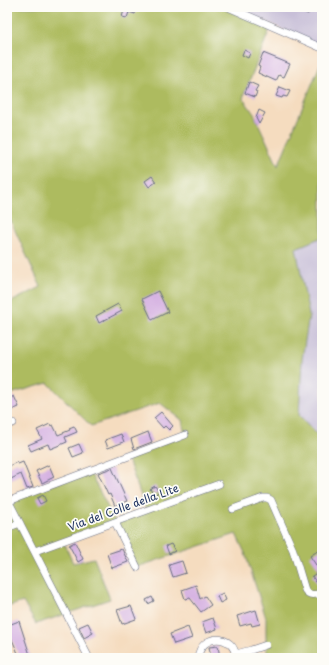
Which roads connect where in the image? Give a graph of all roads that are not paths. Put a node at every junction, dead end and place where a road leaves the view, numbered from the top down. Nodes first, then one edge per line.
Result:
1 (228, 7) edge
2 (322, 48) edge
3 (185, 435) dead end
4 (219, 484) dead end
5 (8, 499) edge
6 (233, 509) dead end
7 (115, 522) junction
8 (20, 523) junction
9 (7, 528) edge
10 (35, 550) junction
11 (137, 567) dead end
12 (322, 594) edge
13 (266, 645) dead end
14 (251, 650) junction
15 (236, 656) edge
16 (89, 658) edge
17 (198, 658) edge
18 (254, 658) edge

1 - 2 street
3 - 5 street
4 - 7 street, Via del Colle della Lite
5 - 8 street
6 - 12 street
7 - 10 street, Via del Colle della Lite
7 - 11 street
8 - 9 street
8 - 10 street
10 - 16 street
13 - 14 street
14 - 15 street
14 - 18 street
15 - 17 street

